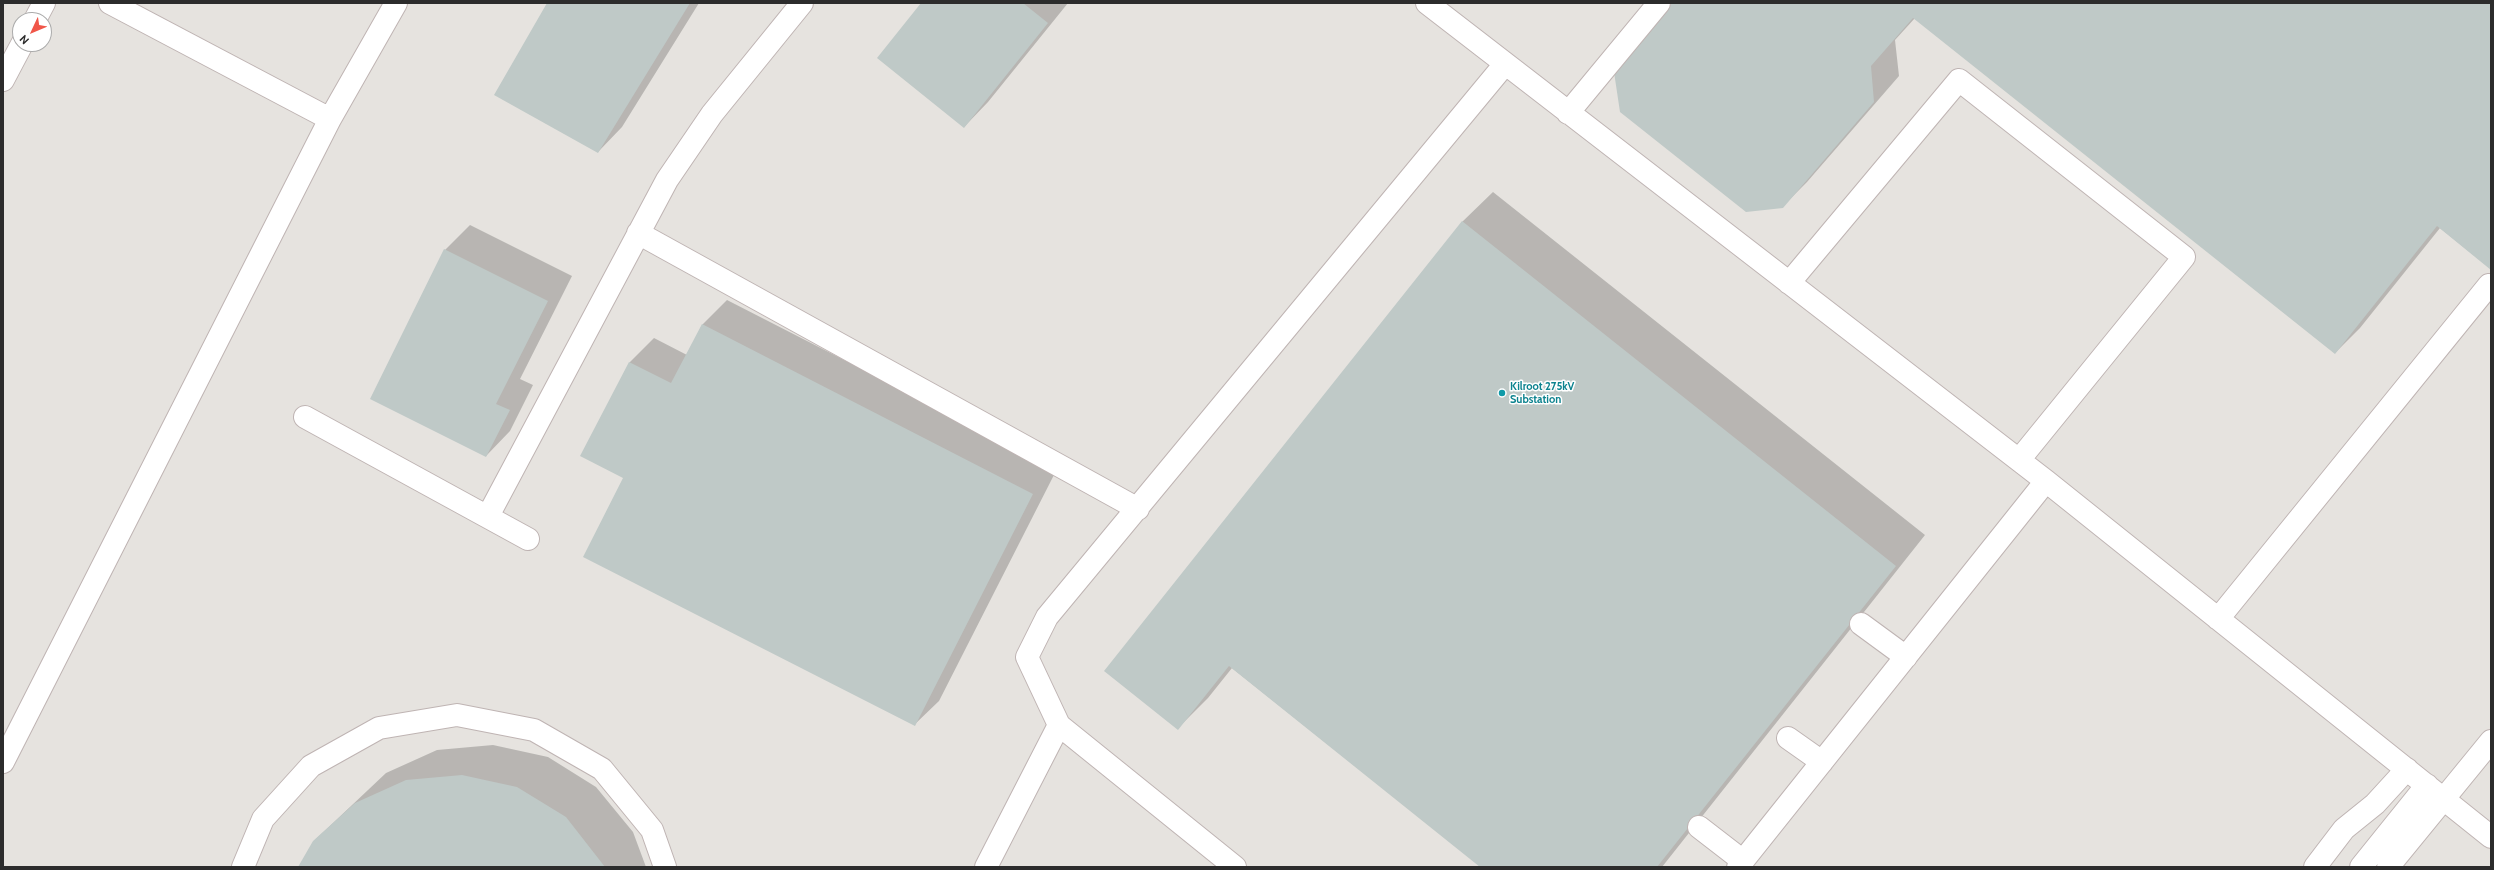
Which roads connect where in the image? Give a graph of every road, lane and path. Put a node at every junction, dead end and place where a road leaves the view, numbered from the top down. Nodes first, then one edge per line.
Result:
1 (44, 3) edge
2 (110, 3) edge
3 (396, 3) edge
4 (802, 3) edge
5 (1426, 3) edge
6 (1659, 3) edge
7 (39, 12) edge
8 (18, 52) edge
9 (1506, 64) junction
10 (3, 80) edge
11 (1568, 112) junction
12 (330, 118) junction
13 (638, 233) junction
14 (1789, 283) junction
15 (2489, 285) dead end
16 (305, 418) dead end
17 (2019, 460) junction
18 (2046, 481) junction
19 (1138, 509) junction
20 (488, 516) junction
21 (528, 539) dead end
22 (2218, 619) junction
23 (1861, 624) dead end
24 (1906, 657) junction
25 (1060, 725) junction
26 (1788, 738) dead end
27 (2491, 741) edge
28 (3, 762) edge
29 (1822, 762) junction
30 (2408, 769) junction
31 (2427, 785) junction
32 (2445, 799) junction
33 (1699, 827) dead end
34 (2491, 837) edge
35 (1741, 864) edge
36 (243, 867) edge
37 (665, 867) edge
38 (986, 867) edge
39 (1235, 867) edge
40 (2315, 867) edge
41 (2361, 867) edge
42 (2388, 867) edge

1 - 7 street
2 - 12 street
3 - 12 street
4 - 13 street
5 - 9 street
6 - 11 street
8 - 10 street
9 - 11 street
9 - 19 street
11 - 14 street
12 - 28 street
13 - 19 street
13 - 20 street
14 - 17 street
14 - 17 street
15 - 22 street
16 - 20 street
17 - 18 street
18 - 22 street
18 - 24 street
19 - 25 street
20 - 21 street
22 - 30 street
23 - 24 street
24 - 29 street
25 - 38 street
25 - 39 street
26 - 29 street
27 - 32 street
29 - 35 street
30 - 31 street
30 - 40 street
31 - 32 street
31 - 41 street
32 - 34 street
32 - 42 street
33 - 35 street
36 - 37 street

